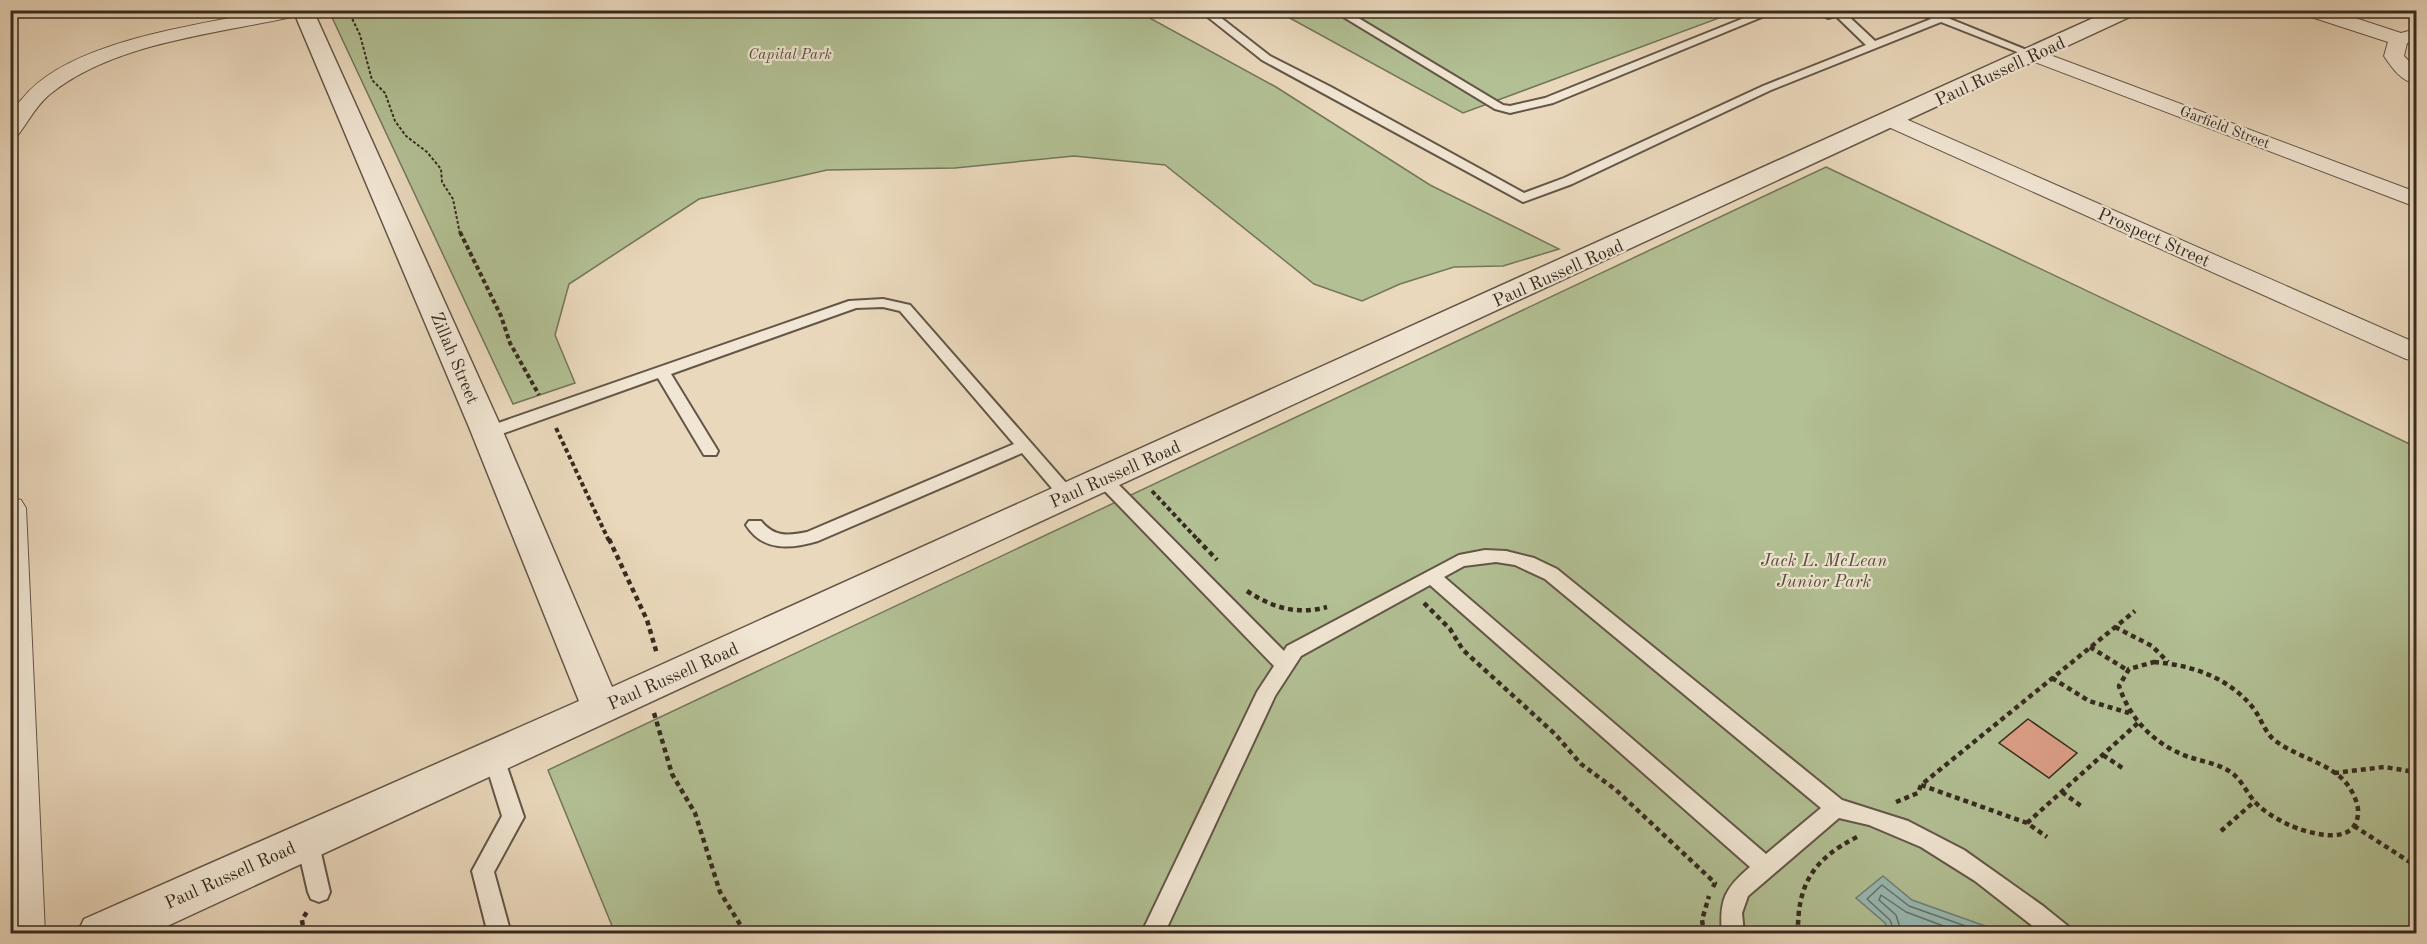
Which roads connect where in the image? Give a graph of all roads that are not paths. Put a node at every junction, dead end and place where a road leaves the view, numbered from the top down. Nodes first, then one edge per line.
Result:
1 (296, 10) edge
2 (303, 10) edge
3 (1204, 10) edge
4 (1337, 10) edge
5 (1774, 10) edge
6 (1816, 10) edge
7 (1918, 10) edge
8 (2309, 10) edge
9 (1840, 11) edge
10 (2119, 12) edge
11 (1940, 19) junction
12 (2408, 37) edge
13 (1874, 46) junction
14 (2034, 55) junction
15 (2416, 78) edge
16 (1892, 120) junction
17 (10, 130) edge
18 (2411, 192) edge
19 (2416, 353) edge
20 (662, 372) junction
21 (487, 433) junction
22 (1024, 446) junction
23 (710, 451) dead end
24 (1104, 480) junction
25 (1068, 496) junction
26 (10, 508) edge
27 (755, 525) dead end
28 (1431, 576) junction
29 (12, 625) edge
30 (1285, 665) junction
31 (602, 708) junction
32 (493, 755) junction
33 (1836, 808) junction
34 (307, 840) junction
35 (1766, 868) junction
36 (319, 892) dead end
37 (23, 933) edge
38 (100, 933) edge
39 (500, 933) edge
40 (1152, 933) edge
41 (1733, 933) edge
42 (2061, 933) edge

1 - 17 street
2 - 21 street, Zillah Street
3 - 13 lane
4 - 5 lane
6 - 9 lane
7 - 11 lane
8 - 12 street
9 - 13 lane
10 - 14 street, Paul Russell Road
11 - 13 lane
11 - 14 lane
12 - 15 street
14 - 16 street, Paul Russell Road
14 - 18 street, Garfield Street
16 - 19 street, Prospect Street
16 - 24 street, Paul Russell Road
20 - 21 lane
20 - 22 lane
20 - 23 lane
21 - 31 street, Zillah Street
22 - 25 lane
22 - 27 lane
24 - 25 street, Paul Russell Road
24 - 30 lane
25 - 31 street, Paul Russell Road
26 - 29 street
28 - 30 lane
28 - 33 lane
28 - 35 lane
29 - 37 street
30 - 40 lane
31 - 32 street, Paul Russell Road
32 - 34 street, Paul Russell Road
32 - 39 lane
33 - 35 lane
33 - 42 lane
34 - 36 lane
34 - 38 street, Paul Russell Road
35 - 41 lane

